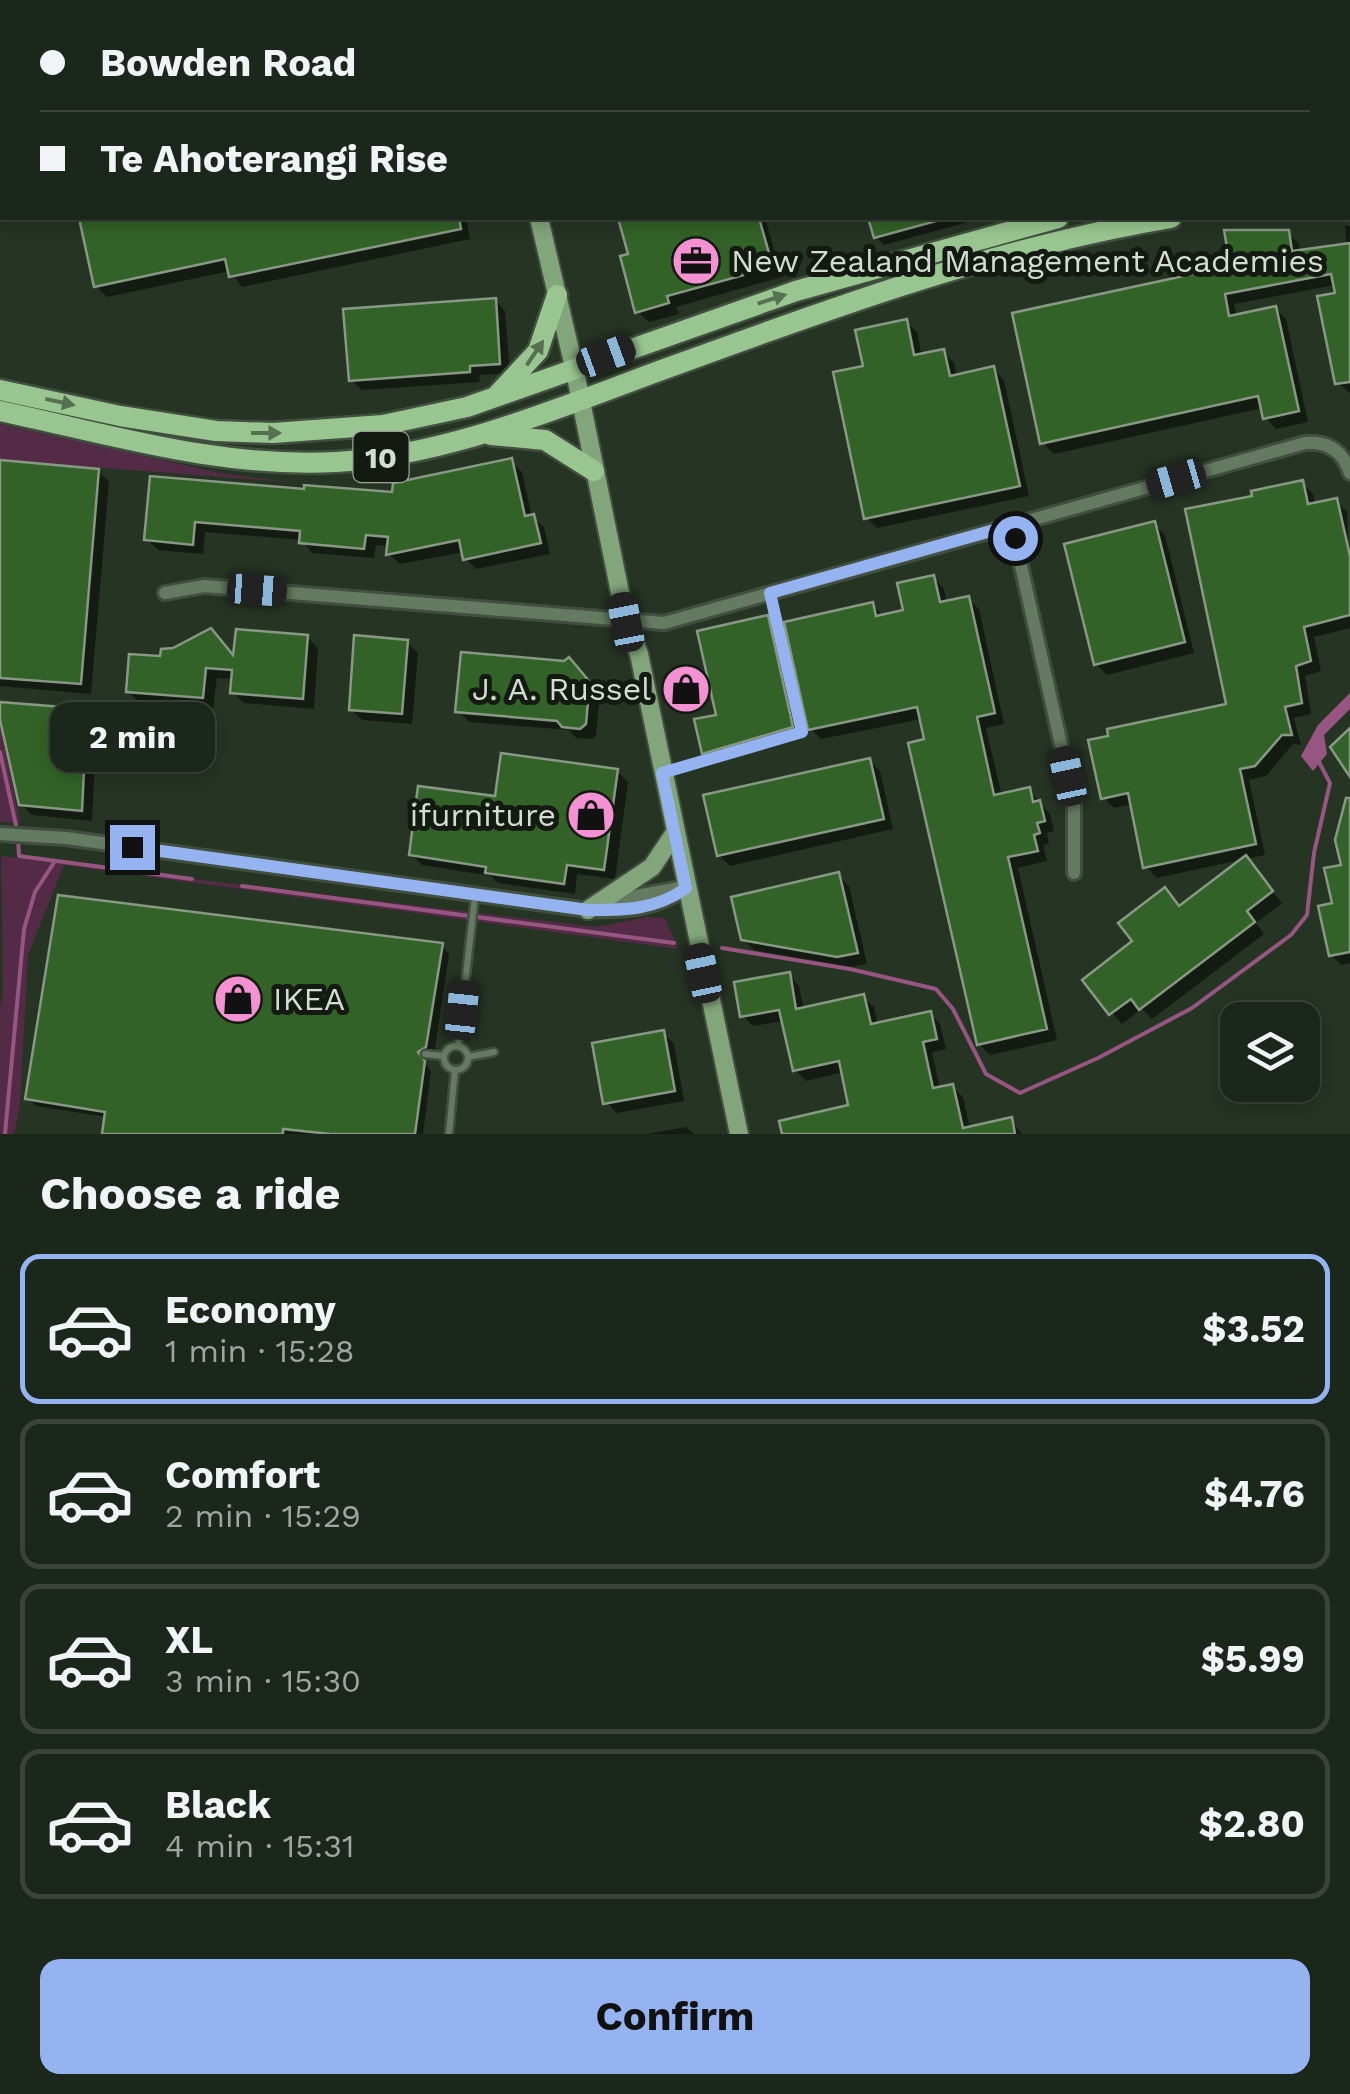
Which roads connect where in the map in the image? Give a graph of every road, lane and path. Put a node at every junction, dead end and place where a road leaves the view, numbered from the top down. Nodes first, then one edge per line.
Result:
1 (539, 220) edge
2 (1051, 220) edge
3 (1161, 220) edge
4 (557, 295) junction
5 (574, 367) junction
6 (0, 390) edge
7 (493, 398) junction
8 (580, 400) junction
9 (0, 411) edge
10 (479, 434) junction
11 (594, 472) junction
12 (1350, 473) edge
13 (1012, 525) junction
14 (165, 593) dead end
15 (770, 593) junction
16 (626, 622) junction
17 (662, 773) junction
18 (0, 834) edge
19 (674, 834) junction
20 (1074, 873) dead end
21 (686, 888) junction
22 (475, 894) junction
23 (588, 910) junction
24 (458, 1046) junction
25 (494, 1052) dead end
26 (426, 1054) dead end
27 (444, 1056) junction
28 (468, 1057) junction
29 (455, 1070) junction
30 (449, 1134) edge
31 (738, 1134) edge

1 - 4 main road
5 -> 2 main road, 10
3 - 8 main road, 10
4 - 5 main road
7 -> 4 main road
5 - 7 main road, 10
5 - 8 main road
6 -> 7 main road, 10
8 - 10 main road, 10
8 - 11 main road
9 - 10 main road, 10
10 - 11 main road
11 - 16 main road
12 - 13 street
13 - 15 street
13 - 20 street
14 - 16 street
15 - 16 street
15 - 17 lane
16 - 17 main road
17 - 19 main road
18 - 22 street
19 - 21 main road
19 - 23 main road
21 - 23 street
21 - 31 main road
22 - 23 street
22 - 24 lane
24 - 27 lane
24 - 28 lane
25 - 28 lane
26 - 27 lane
27 - 29 lane
28 - 29 lane
29 - 30 lane

